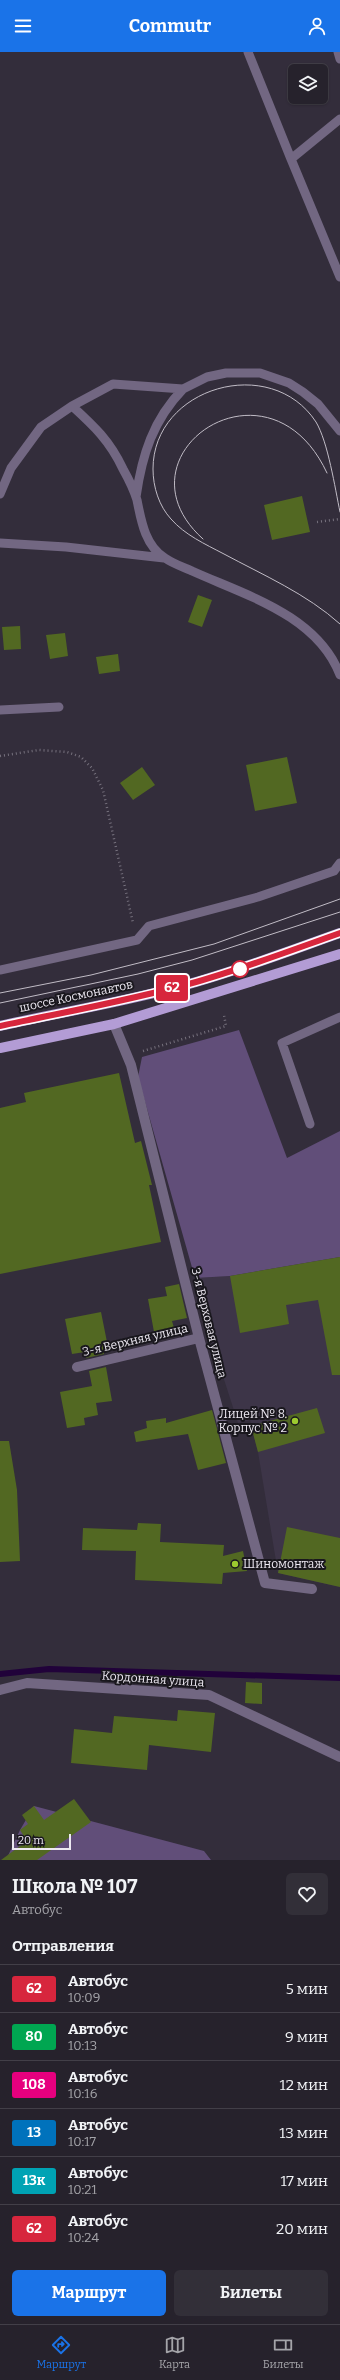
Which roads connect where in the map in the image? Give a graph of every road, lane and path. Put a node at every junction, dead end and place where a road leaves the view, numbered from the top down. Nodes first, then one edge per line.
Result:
1 (248, 52) edge
2 (338, 52) edge
3 (340, 59) edge
4 (340, 119) edge
5 (291, 159) junction
6 (340, 277) edge
7 (183, 389) junction
8 (72, 406) junction
9 (340, 431) edge
10 (0, 494) edge
11 (136, 498) junction
12 (340, 519) edge
13 (317, 522) dead end
14 (0, 543) edge
15 (164, 558) junction
16 (340, 675) edge
17 (59, 707) dead end
18 (0, 710) edge
19 (0, 756) edge
20 (340, 863) edge
21 (340, 933) edge
22 (137, 940) junction
23 (340, 954) edge
24 (0, 970) edge
25 (224, 1015) dead end
26 (340, 1017) edge
27 (114, 1024) junction
28 (0, 1026) edge
29 (0, 1048) edge
30 (143, 1051) dead end
31 (310, 1124) dead end
32 (199, 1338) junction
33 (77, 1367) dead end
34 (312, 1589) dead end
35 (0, 1690) edge
36 (340, 1757) edge

1 - 5 lane
2 - 3 lane
4 - 5 lane
5 - 6 lane
7 - 8 lane
7 - 9 lane
7 - 11 lane
8 - 10 lane
8 - 11 lane
11 - 15 lane
12 - 13 path
14 - 15 lane
15 - 16 lane
17 - 18 lane
19 - 22 path
20 - 22 lane
21 - 28 main road, шоссе Космонавтов
22 - 24 lane
23 - 27 main road
25 - 30 path
26 - 31 lane
27 - 29 main road
27 - 32 street, 3-я Верховая улица
32 - 33 street, 3-я Верхняя улица
32 - 34 street, 3-я Верховая улица
35 - 36 street, Кордонная улица

